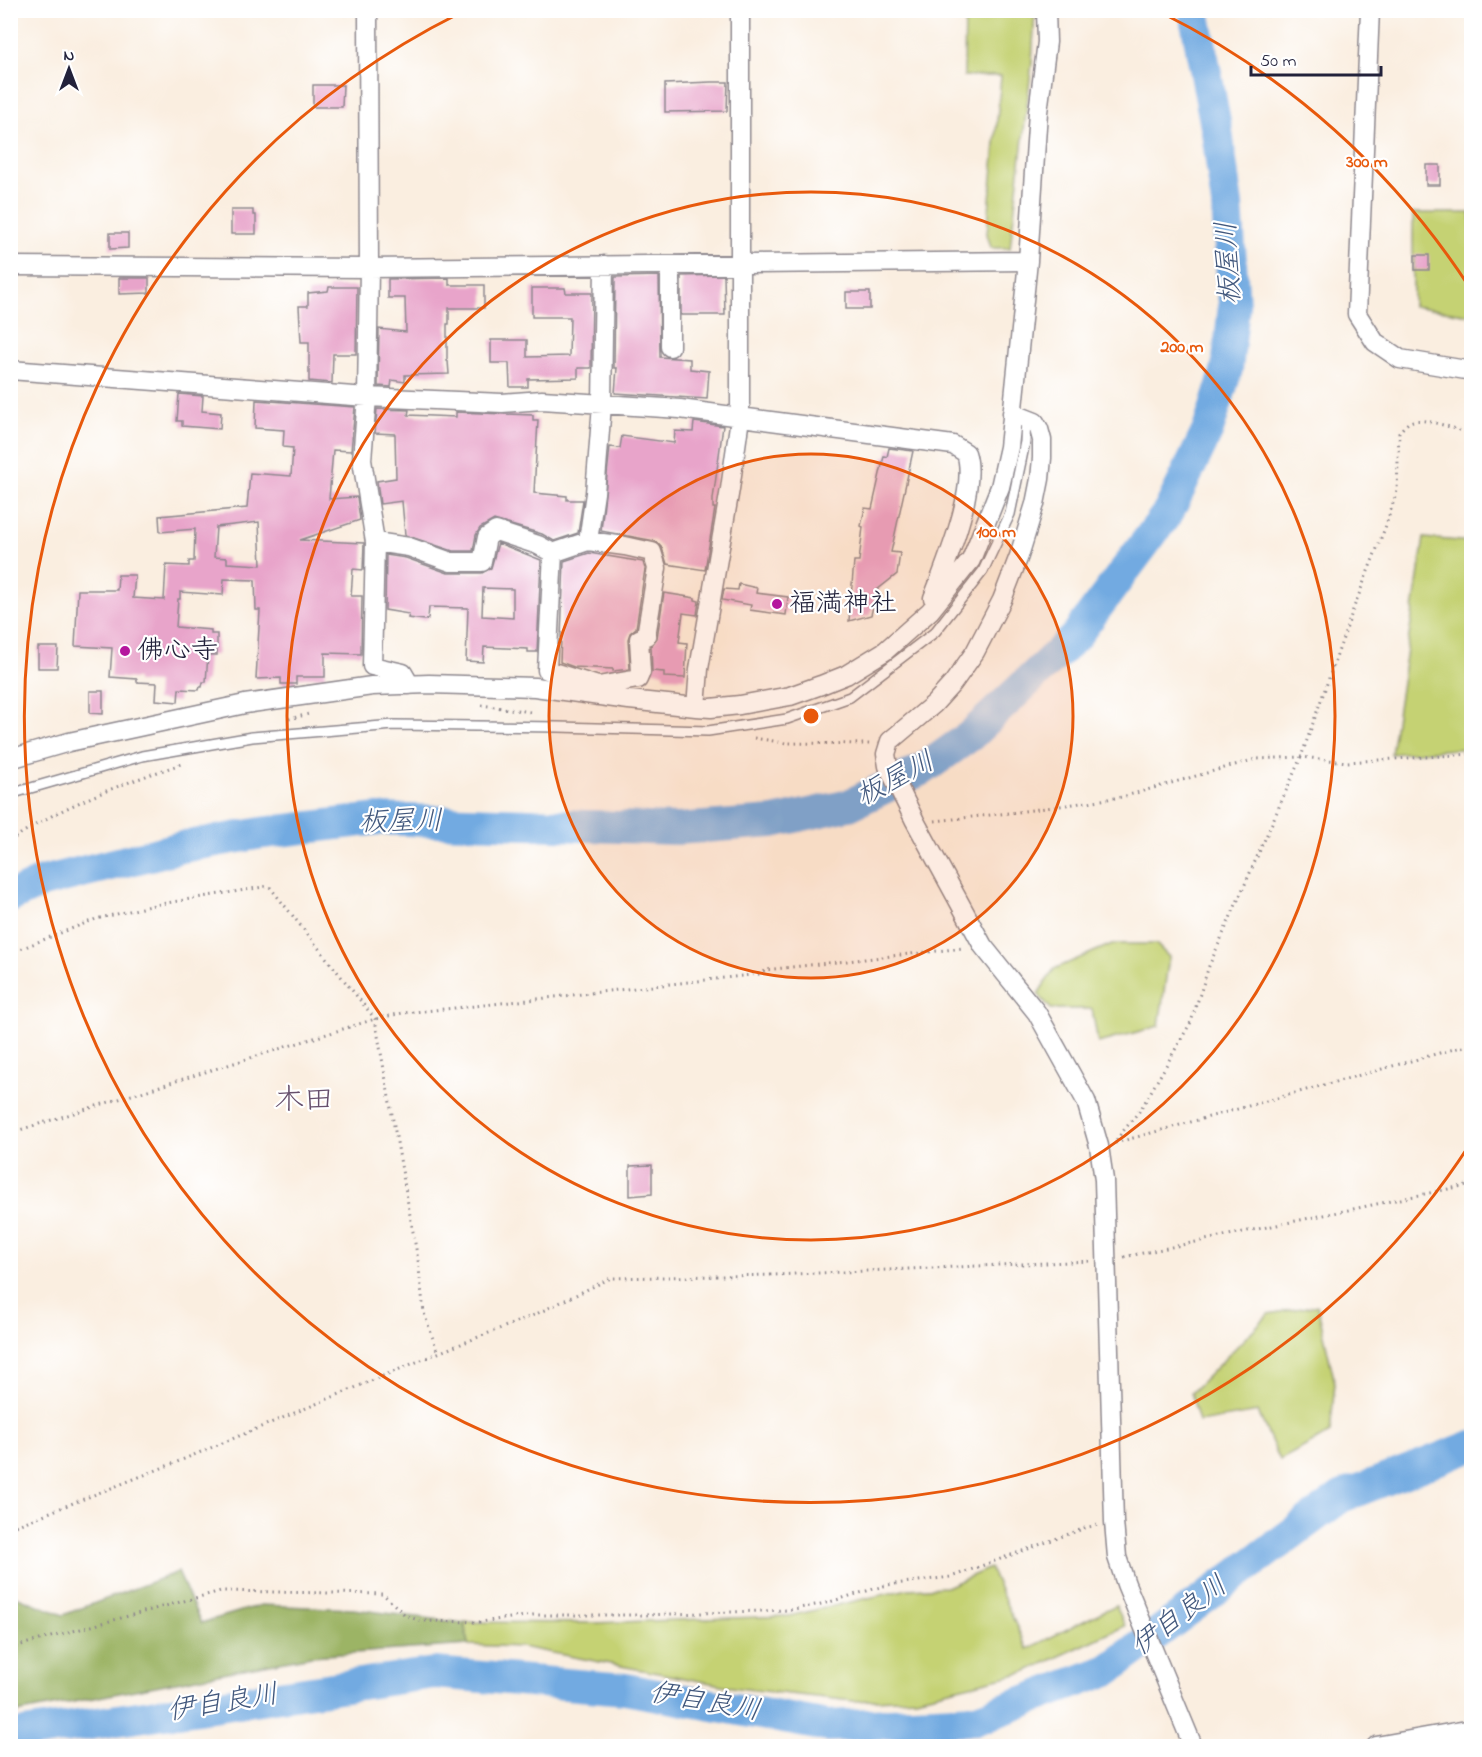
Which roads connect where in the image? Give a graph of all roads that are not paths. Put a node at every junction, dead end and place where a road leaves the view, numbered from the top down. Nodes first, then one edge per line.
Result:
1 (368, 10) edge
2 (740, 10) edge
3 (1046, 10) edge
4 (1370, 10) edge
5 (1028, 261) junction
6 (670, 264) junction
7 (740, 264) junction
8 (604, 265) junction
9 (10, 266) edge
10 (369, 268) junction
11 (670, 347) dead end
12 (10, 370) edge
13 (1472, 371) edge
14 (367, 397) junction
15 (602, 405) junction
16 (1019, 415) junction
17 (740, 418) junction
18 (588, 541) junction
19 (375, 542) junction
20 (553, 553) junction
21 (930, 611) junction
22 (410, 685) junction
23 (598, 691) junction
24 (696, 706) junction
25 (10, 759) edge
26 (10, 794) edge
27 (1472, 1729) edge
28 (1193, 1746) edge
29 (1376, 1746) edge

1 - 10 street
2 - 7 street
3 - 5 street
4 - 13 street
5 - 7 street
5 - 16 street
6 - 7 street
6 - 8 street
6 - 11 street
7 - 17 street
8 - 10 street
8 - 15 street
9 - 10 street
10 - 14 street
12 - 14 street
14 - 15 street
14 - 19 street
15 - 17 street
15 - 18 street
16 - 21 street
16 - 26 lane
16 - 28 street
17 - 21 street
17 - 24 street
18 - 20 street
18 - 23 street
19 - 20 street
19 - 22 street
20 - 23 street
21 - 24 street
22 - 23 street
22 - 25 street
23 - 24 street
27 - 29 street

